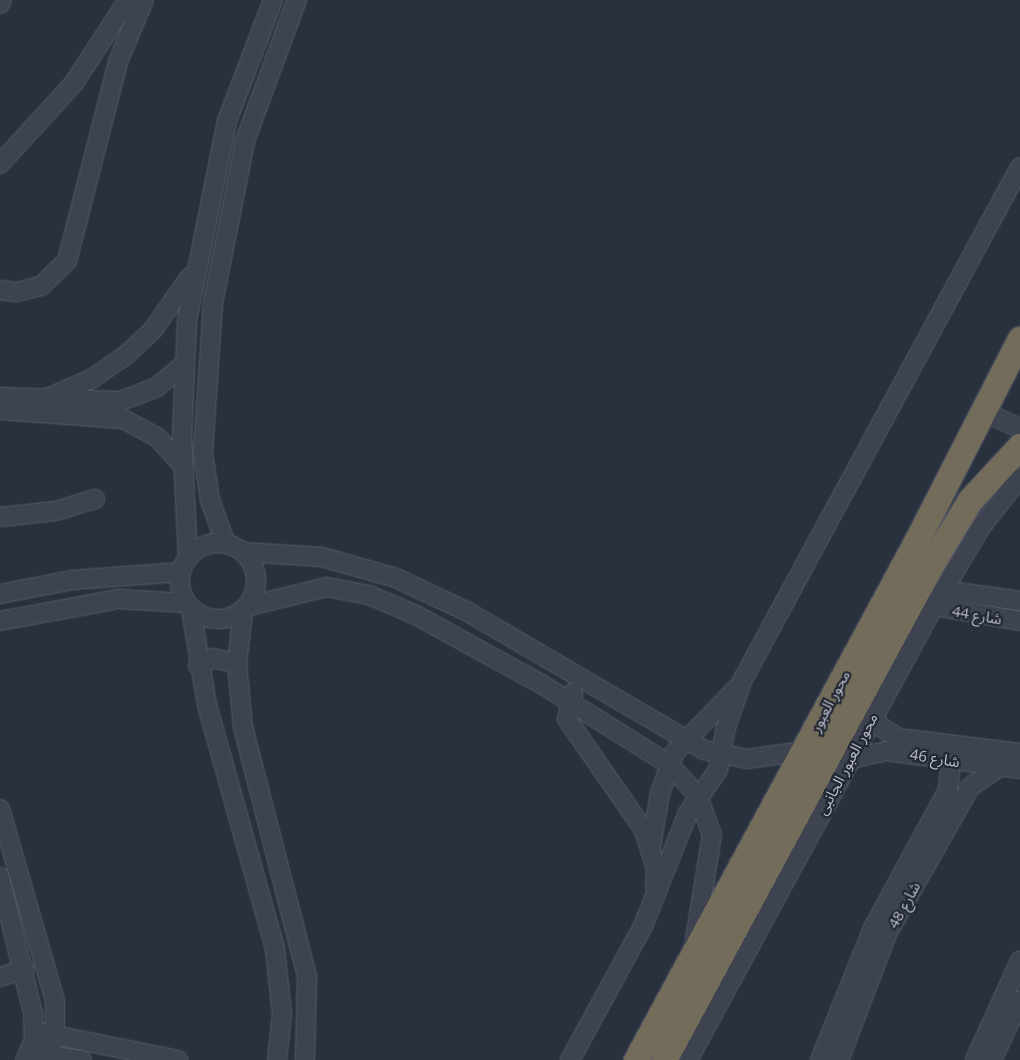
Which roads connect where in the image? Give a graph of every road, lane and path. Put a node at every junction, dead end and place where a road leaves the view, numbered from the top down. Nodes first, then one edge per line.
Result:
1 (2, 0) edge
2 (128, 0) edge
3 (144, 0) edge
4 (297, 0) edge
5 (0, 4) edge
6 (266, 4) edge
7 (287, 23) junction
8 (0, 164) edge
9 (1020, 167) edge
10 (195, 268) junction
11 (0, 290) edge
12 (1020, 339) edge
13 (184, 364) junction
14 (0, 397) edge
15 (41, 401) junction
16 (986, 407) junction
17 (0, 410) edge
18 (1020, 428) edge
19 (1020, 446) edge
20 (183, 466) junction
21 (1020, 477) edge
22 (95, 499) dead end
23 (210, 500) junction
24 (184, 506) junction
25 (0, 517) edge
26 (226, 544) junction
27 (243, 552) junction
28 (184, 565) junction
29 (943, 590) junction
30 (2, 593) edge
31 (1020, 601) edge
32 (189, 606) junction
33 (934, 606) junction
34 (246, 608) junction
35 (0, 621) edge
36 (1020, 621) edge
37 (554, 663) junction
38 (237, 664) junction
39 (198, 666) junction
40 (742, 681) junction
41 (585, 682) junction
42 (543, 685) junction
43 (569, 700) junction
44 (874, 713) junction
45 (683, 740) junction
46 (803, 751) junction
47 (1020, 753) edge
48 (721, 754) junction
49 (851, 759) junction
50 (951, 761) junction
51 (670, 766) junction
52 (996, 769) junction
53 (1020, 769) edge
54 (698, 796) junction
55 (0, 809) edge
56 (651, 848) junction
57 (776, 874) junction
58 (0, 877) edge
59 (649, 912) junction
60 (691, 960) junction
61 (1020, 961) edge
62 (25, 969) junction
63 (0, 977) edge
64 (853, 993) junction
65 (1018, 1007) edge
66 (34, 1032) junction
67 (55, 1035) junction
68 (27, 1057) edge
69 (48, 1058) edge
70 (82, 1060) edge
71 (178, 1060) edge
72 (277, 1060) edge
73 (305, 1060) edge
74 (570, 1060) edge
75 (636, 1060) edge
76 (664, 1060) edge
77 (688, 1060) edge
78 (820, 1060) edge
79 (839, 1060) edge
80 (975, 1060) edge
81 (992, 1060) edge

1 - 5 street
2 - 8 street
3 - 11 street
4 - 7 street
6 - 7 street
6 - 10 street
7 - 23 street
9 - 40 street
10 - 13 street
10 - 15 street
12 - 16 highway, محور العبور
13 - 15 street
13 - 20 street
14 - 15 street
16 - 18 street
16 - 46 highway, محور العبور
17 - 20 street
19 - 57 highway, محور العبور
20 - 24 street
21 - 29 street, محور العبور الجانبى
22 - 25 street
23 - 24 street
23 - 26 street
24 - 28 street
26 - 27 street
26 - 28 street
27 - 34 street
27 - 37 street
28 - 30 street
28 - 32 street
29 - 31 street, شارع 44
29 - 33 street, محور العبور الجانبى
32 - 34 street
32 - 35 street
32 - 39 street
33 - 36 street, شارع 44
33 - 44 street, محور العبور الجانبى
34 - 38 street
34 - 42 street
37 - 41 street
37 - 42 street
38 - 39 street
38 - 73 street
39 - 72 street
40 - 45 street
40 - 48 street
41 - 43 street
41 - 45 street
42 - 43 street
43 - 51 street
43 - 56 street
44 - 47 street, شارع 46
44 - 49 street, محور العبور الجانبى
45 - 48 street
45 - 51 street
46 - 48 street
46 - 60 highway, محور العبور
48 - 54 street
49 - 50 street, شارع 46
49 - 57 street, محور العبور الجانبى
50 - 52 street, شارع 46
50 - 64 street, شارع 48
51 - 54 street
51 - 56 street
52 - 53 street, شارع 46
52 - 64 street, شارع 48
54 - 59 street
54 - 60 street
55 - 67 street
56 - 59 street
57 - 76 highway, محور العبور
57 - 77 street, محور العبور الجانبى
58 - 62 street
59 - 74 street
60 - 75 highway, محور العبور
61 - 80 street
62 - 63 street
62 - 66 street
64 - 78 street, شارع 48
64 - 79 street, شارع 48
65 - 81 street
66 - 67 street
66 - 68 street
67 - 69 street
67 - 71 street
68 - 69 street
69 - 70 street

